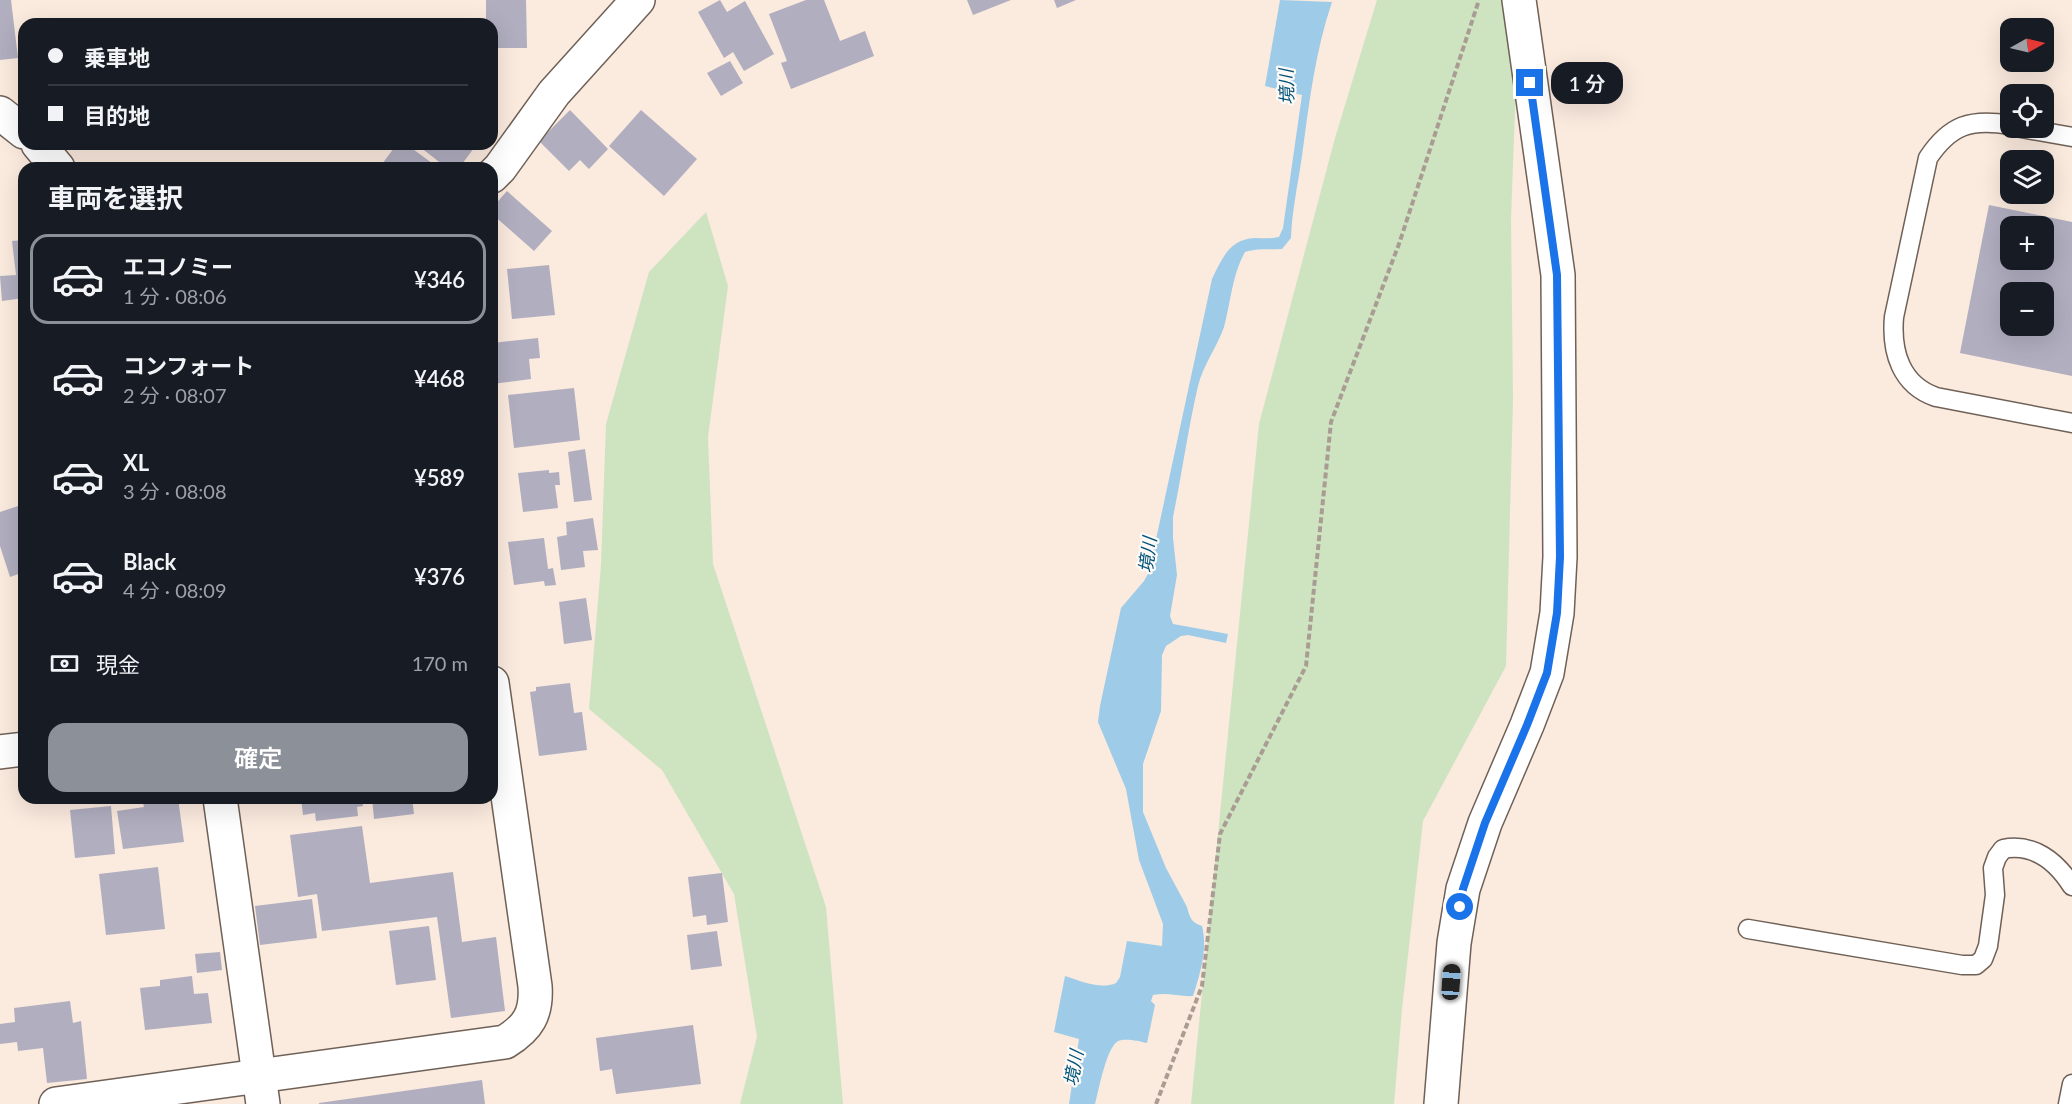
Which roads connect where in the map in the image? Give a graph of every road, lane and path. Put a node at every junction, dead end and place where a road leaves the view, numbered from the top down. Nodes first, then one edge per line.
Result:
1 (638, 0) edge
2 (1479, 0) edge
3 (1519, 0) edge
4 (0, 113) edge
5 (2000, 125) edge
6 (18, 127) edge
7 (2054, 134) edge
8 (2072, 137) edge
9 (43, 150) edge
10 (53, 162) edge
11 (498, 170) edge
12 (2072, 423) edge
13 (498, 725) edge
14 (18, 750) edge
15 (0, 752) edge
16 (221, 804) edge
17 (2072, 886) edge
18 (1748, 929) dead end
19 (2072, 1084) edge
20 (261, 1090) edge
21 (56, 1104) edge
22 (1156, 1104) edge
23 (1441, 1104) edge
24 (2068, 1104) edge

1 - 11 street
2 - 22 path
3 - 23 street
4 - 6 street
5 - 12 lane
7 - 8 lane
9 - 10 street
13 - 20 street
14 - 15 street
16 - 20 street
17 - 18 lane
19 - 24 lane
20 - 21 street

